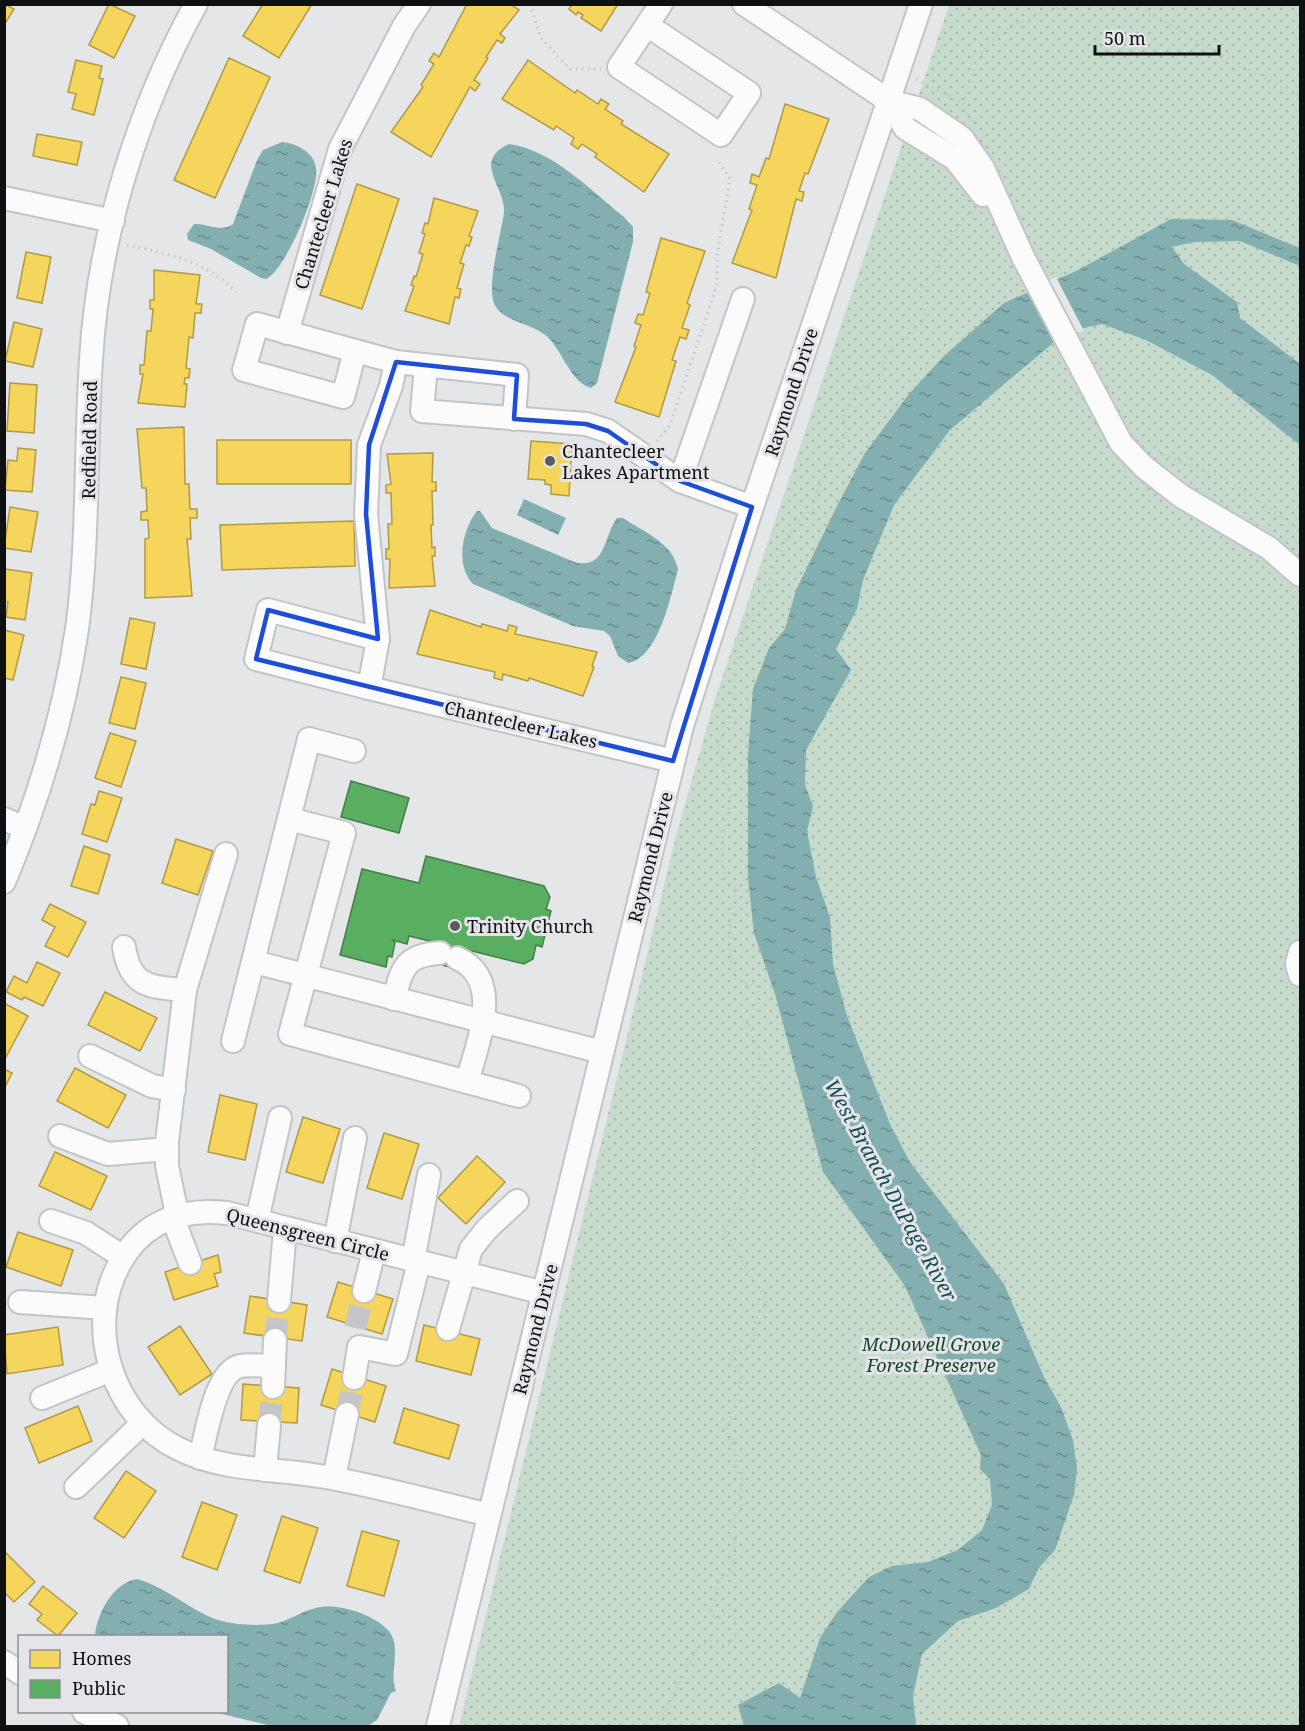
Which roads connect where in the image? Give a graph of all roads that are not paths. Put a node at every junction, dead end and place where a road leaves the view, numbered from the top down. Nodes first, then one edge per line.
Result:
1 (196, 4) edge
2 (419, 4) edge
3 (661, 4) edge
4 (744, 4) edge
5 (921, 4) edge
6 (647, 25) junction
7 (889, 101) junction
8 (4, 198) edge
9 (113, 221) junction
10 (1023, 257) junction
11 (743, 299) dead end
12 (287, 333) junction
13 (355, 351) junction
14 (396, 362) junction
15 (426, 367) junction
16 (514, 419) junction
17 (680, 481) junction
18 (752, 507) junction
19 (1300, 575) edge
20 (378, 639) junction
21 (369, 688) junction
22 (354, 751) dead end
23 (673, 761) junction
24 (4, 819) edge
25 (289, 819) junction
26 (25, 828) junction
27 (226, 854) dead end
28 (4, 882) edge
29 (124, 947) dead end
30 (1300, 952) edge
31 (254, 962) junction
32 (1300, 975) edge
33 (306, 976) junction
34 (185, 990) junction
35 (394, 999) junction
36 (483, 1022) junction
37 (233, 1041) dead end
38 (602, 1052) junction
39 (90, 1056) dead end
40 (175, 1082) junction
41 (467, 1082) junction
42 (519, 1096) dead end
43 (280, 1118) dead end
44 (60, 1136) dead end
45 (355, 1138) dead end
46 (167, 1149) junction
47 (429, 1175) dead end
48 (518, 1201) dead end
49 (175, 1215) junction
50 (257, 1220) junction
51 (51, 1221) dead end
52 (285, 1229) junction
53 (335, 1241) junction
54 (374, 1251) junction
55 (123, 1257) junction
56 (416, 1261) junction
57 (190, 1263) dead end
58 (462, 1273) junction
59 (364, 1291) tunnel mouth
60 (544, 1293) junction
61 (279, 1301) tunnel mouth
62 (20, 1302) dead end
63 (105, 1308) junction
64 (448, 1329) dead end
65 (275, 1340) tunnel mouth
66 (111, 1370) junction
67 (354, 1378) tunnel mouth
68 (42, 1398) dead end
69 (346, 1414) tunnel mouth
70 (143, 1422) junction
71 (269, 1425) tunnel mouth
72 (200, 1458) junction
73 (265, 1470) junction
74 (334, 1479) junction
75 (76, 1487) dead end
76 (489, 1515) junction
77 (4, 1662) edge
78 (18, 1672) edge
79 (85, 1717) edge
80 (117, 1726) edge
81 (438, 1726) edge

1 - 9 street, Redfield Road
2 - 12 street, Chantecleer Lakes
3 - 6 street
4 - 7 street
5 - 7 street, Raymond Drive
6 - 6 street
7 - 10 street
7 - 10 street
7 - 18 street, Raymond Drive
8 - 9 street
9 - 26 street, Redfield Road
10 - 19 street
11 - 17 street
12 - 13 street
12 - 13 street
13 - 14 street
14 - 15 street
14 - 20 street
15 - 16 street
15 - 16 street
16 - 17 street
17 - 18 street
18 - 23 street, Raymond Drive
20 - 21 street
20 - 21 street, Chantecleer Lakes
21 - 23 street, Chantecleer Lakes
22 - 25 street
23 - 38 street, Raymond Drive
24 - 26 street
25 - 31 street
25 - 33 street
26 - 28 street, Redfield Road
27 - 34 street
29 - 34 street
30 - 32 street
31 - 33 street
31 - 37 street
33 - 35 street
33 - 41 street
34 - 40 street
35 - 36 street
35 - 36 street
36 - 38 street
36 - 41 street
38 - 60 street, Raymond Drive
39 - 40 street
40 - 46 street
41 - 42 street
43 - 50 street
44 - 46 street
45 - 53 street
46 - 49 street
47 - 56 street
48 - 58 street
49 - 50 street, Queensgreen Circle
49 - 55 street, Queensgreen Circle
49 - 57 street
50 - 52 street, Queensgreen Circle
51 - 55 street
52 - 53 street, Queensgreen Circle
52 - 61 street
53 - 54 street, Queensgreen Circle
54 - 56 street, Queensgreen Circle
54 - 59 street
55 - 63 street, Queensgreen Circle
56 - 58 street, Queensgreen Circle
56 - 67 street
58 - 60 street, Queensgreen Circle
58 - 64 street
60 - 76 street, Raymond Drive
62 - 63 street
63 - 66 street, Queensgreen Circle
65 - 72 street
66 - 68 street
66 - 70 street, Queensgreen Circle
69 - 74 street
70 - 72 street, Queensgreen Circle
70 - 75 street
71 - 73 street
72 - 73 street, Queensgreen Circle
73 - 74 street, Queensgreen Circle
74 - 76 street, Queensgreen Circle
76 - 81 street, Raymond Drive
77 - 78 street
79 - 80 street

